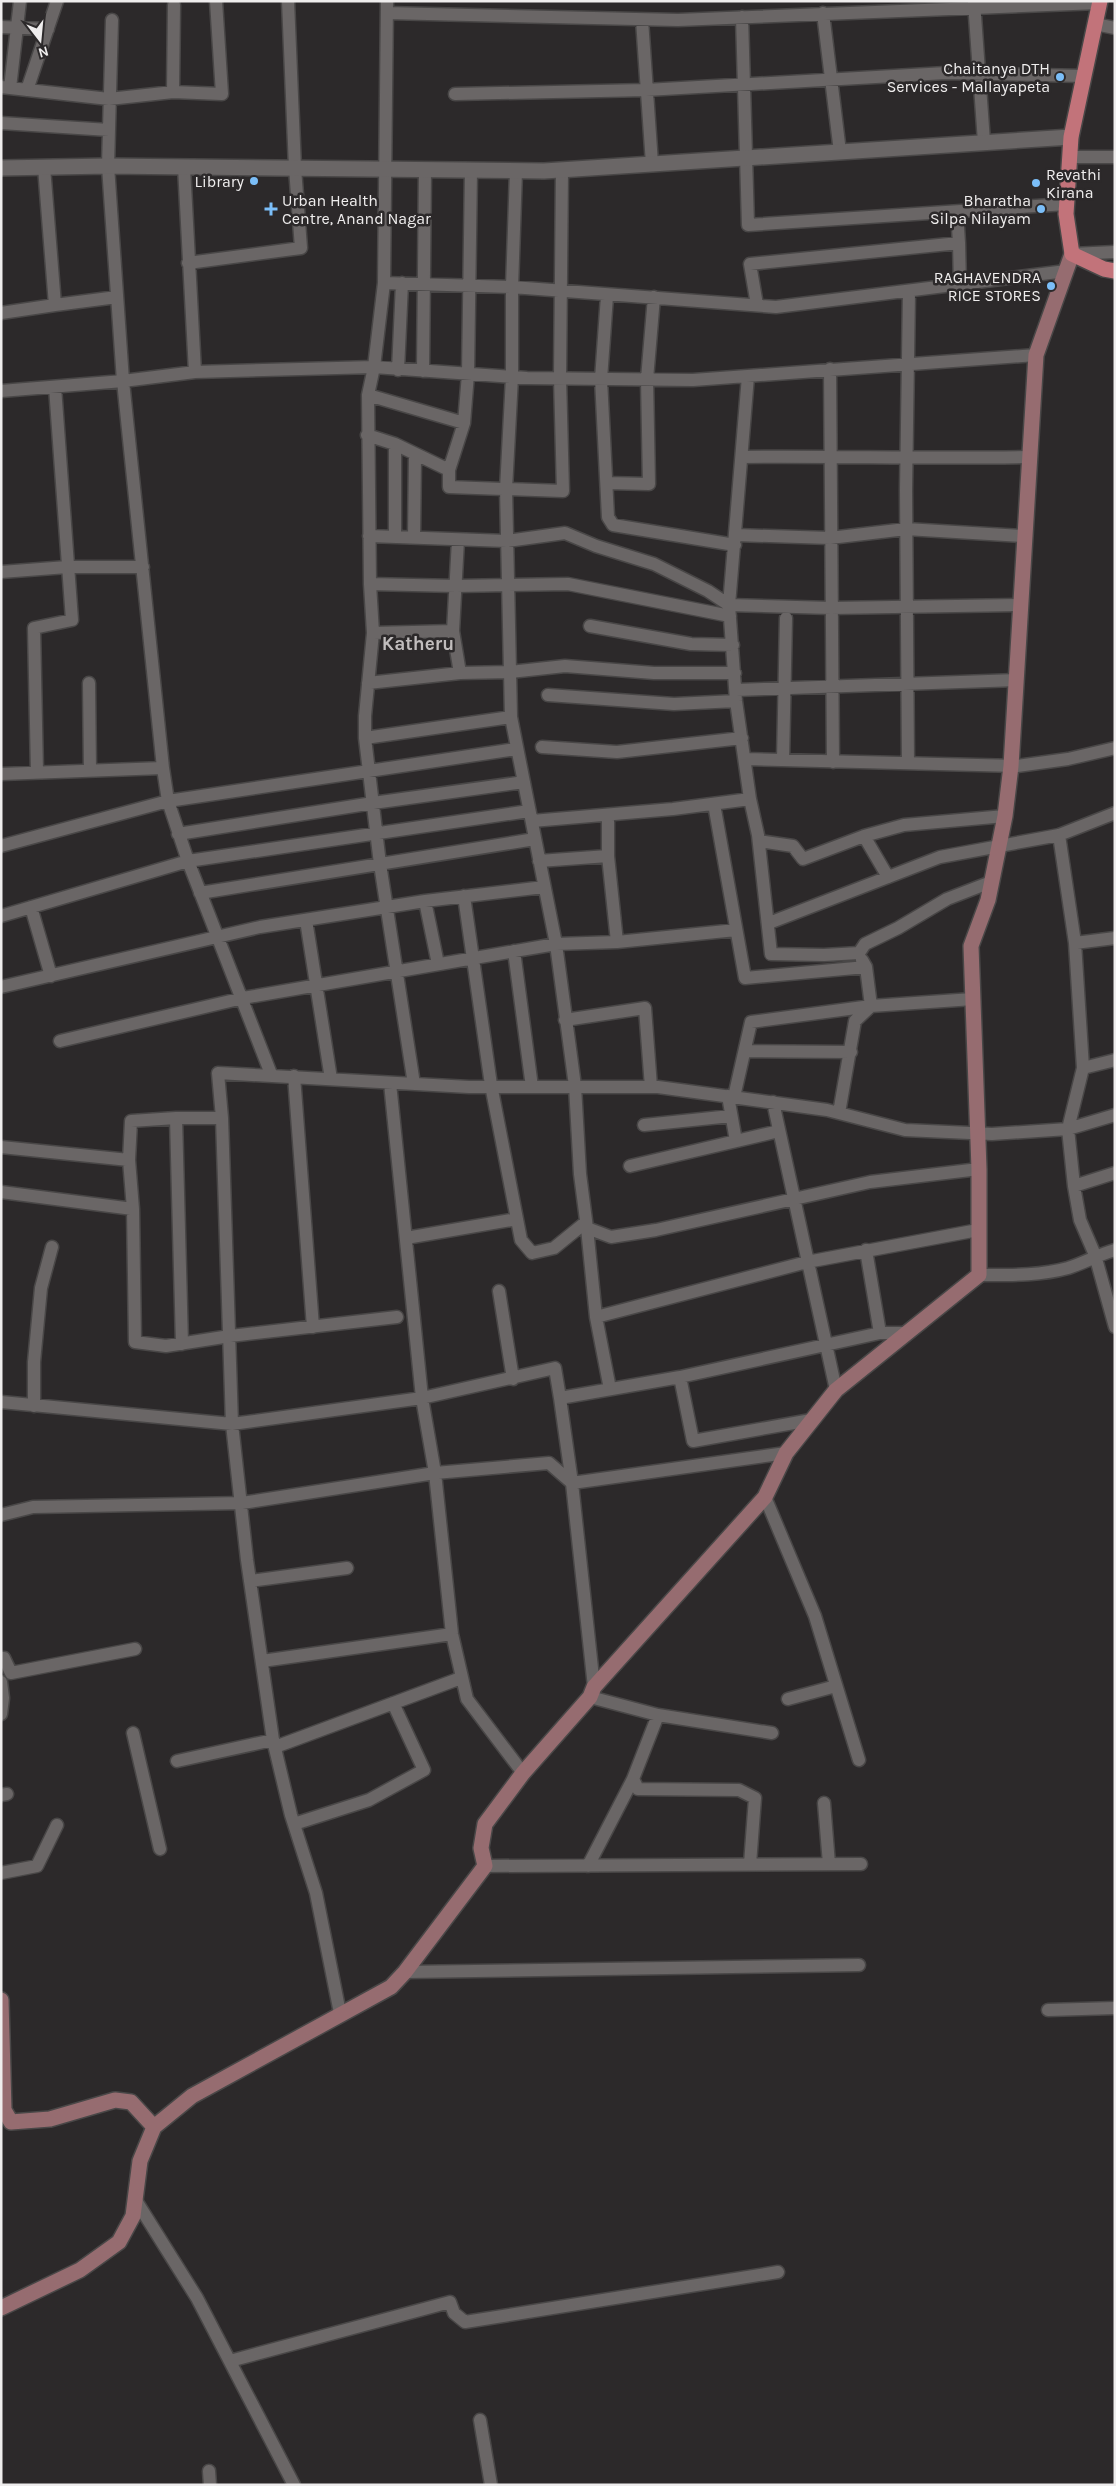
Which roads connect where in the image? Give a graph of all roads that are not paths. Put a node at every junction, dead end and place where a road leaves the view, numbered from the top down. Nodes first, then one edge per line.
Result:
1 (18, 1) edge
2 (58, 1) edge
3 (216, 1) edge
4 (288, 1) edge
5 (1099, 2) edge
6 (174, 5) dead end
7 (974, 5) edge
8 (387, 7) edge
9 (823, 13) junction
10 (742, 17) junction
11 (112, 20) dead end
12 (642, 20) junction
13 (1095, 24) junction
14 (1, 27) edge
15 (16, 28) junction
16 (1115, 28) edge
17 (48, 29) junction
18 (7, 54) edge
19 (979, 74) junction
20 (1084, 76) junction
21 (831, 80) junction
22 (745, 85) junction
23 (6, 88) edge
24 (27, 90) junction
25 (646, 90) junction
26 (173, 92) junction
27 (455, 94) dead end
28 (110, 99) junction
29 (1, 123) edge
30 (109, 130) junction
31 (1071, 137) junction
32 (984, 142) junction
33 (840, 152) junction
34 (1071, 157) junction
35 (1115, 157) edge
36 (745, 158) junction
37 (652, 164) junction
38 (108, 166) junction
39 (44, 167) junction
40 (184, 167) junction
41 (1, 168) edge
42 (295, 168) junction
43 (386, 169) junction
44 (425, 170) junction
45 (472, 170) junction
46 (562, 170) junction
47 (516, 171) junction
48 (1067, 204) junction
49 (957, 212) junction
50 (959, 243) junction
51 (1115, 252) edge
52 (1072, 254) junction
53 (188, 263) junction
54 (1066, 270) junction
55 (1115, 271) edge
56 (384, 283) junction
57 (402, 283) junction
58 (423, 284) junction
59 (960, 285) junction
60 (468, 286) junction
61 (512, 287) junction
62 (561, 291) junction
63 (909, 292) junction
64 (606, 296) junction
65 (117, 297) junction
66 (654, 297) junction
67 (55, 305) junction
68 (757, 305) junction
69 (1, 313) edge
70 (1036, 355) junction
71 (907, 363) junction
72 (374, 367) junction
73 (830, 369) junction
74 (398, 370) junction
75 (423, 371) junction
76 (195, 372) junction
77 (468, 374) junction
78 (748, 376) junction
79 (512, 377) junction
80 (560, 378) junction
81 (601, 379) junction
82 (647, 380) junction
83 (123, 381) junction
84 (54, 387) junction
85 (1, 390) edge
86 (368, 395) junction
87 (464, 423) junction
88 (367, 435) junction
89 (395, 444) junction
90 (415, 456) junction
91 (830, 456) junction
92 (742, 457) junction
93 (1028, 457) junction
94 (906, 459) junction
95 (449, 470) junction
96 (607, 483) junction
97 (506, 489) junction
98 (906, 529) junction
99 (369, 536) junction
100 (1024, 536) junction
101 (395, 537) junction
102 (414, 538) junction
103 (830, 538) junction
104 (458, 540) junction
105 (736, 540) junction
106 (507, 541) junction
107 (68, 566) junction
108 (143, 566) junction
109 (1, 572) edge
110 (370, 584) junction
111 (456, 586) junction
112 (507, 586) junction
113 (1020, 605) junction
114 (907, 607) junction
115 (831, 608) junction
116 (730, 611) junction
117 (786, 618) dead end
118 (590, 626) dead end
119 (453, 631) junction
120 (374, 633) junction
121 (733, 645) junction
122 (510, 672) junction
123 (460, 673) junction
124 (735, 673) junction
125 (1017, 680) junction
126 (89, 683) dead end
127 (368, 683) junction
128 (907, 683) junction
129 (832, 686) junction
130 (784, 688) junction
131 (548, 695) dead end
132 (736, 696) junction
133 (510, 718) junction
134 (365, 738) junction
135 (742, 738) junction
136 (542, 747) dead end
137 (1115, 748) edge
138 (516, 749) junction
139 (746, 759) junction
140 (783, 760) junction
141 (833, 762) junction
142 (908, 763) junction
143 (1011, 766) junction
144 (163, 768) junction
145 (90, 770) junction
146 (37, 772) junction
147 (369, 772) junction
148 (1, 774) edge
149 (524, 782) junction
150 (750, 799) junction
151 (168, 801) junction
152 (373, 802) junction
153 (714, 804) junction
154 (1115, 813) edge
155 (608, 815) junction
156 (531, 816) junction
157 (1005, 816) junction
158 (376, 832) junction
159 (178, 834) junction
160 (1059, 835) junction
161 (864, 836) junction
162 (535, 840) junction
163 (759, 841) junction
164 (999, 844) junction
165 (1, 846) edge
166 (608, 856) junction
167 (188, 861) junction
168 (539, 861) junction
169 (380, 864) junction
170 (888, 877) junction
171 (991, 882) junction
172 (544, 887) junction
173 (200, 893) junction
174 (464, 896) junction
175 (426, 901) junction
176 (30, 907) junction
177 (386, 907) junction
178 (1, 916) edge
179 (306, 920) junction
180 (768, 922) junction
181 (736, 930) junction
182 (218, 936) junction
183 (1115, 938) edge
184 (617, 942) junction
185 (1075, 943) junction
186 (556, 944) junction
187 (514, 951) junction
188 (859, 953) junction
189 (475, 958) junction
190 (438, 964) junction
191 (866, 967) junction
192 (396, 972) junction
193 (51, 976) junction
194 (316, 986) junction
195 (1, 987) edge
196 (243, 998) junction
197 (973, 999) junction
198 (871, 1006) junction
199 (565, 1020) junction
200 (60, 1041) dead end
201 (745, 1051) junction
202 (851, 1052) junction
203 (1115, 1060) edge
204 (1082, 1068) junction
205 (271, 1074) junction
206 (294, 1076) junction
207 (331, 1079) junction
208 (390, 1083) junction
209 (414, 1084) junction
210 (491, 1085) junction
211 (532, 1086) junction
212 (575, 1086) junction
213 (651, 1086) junction
214 (731, 1096) junction
215 (773, 1102) junction
216 (839, 1113) junction
217 (1115, 1115) edge
218 (731, 1116) junction
219 (176, 1118) junction
220 (222, 1118) junction
221 (644, 1125) dead end
222 (1068, 1129) junction
223 (779, 1131) junction
224 (978, 1134) junction
225 (736, 1141) junction
226 (1, 1148) edge
227 (129, 1160) junction
228 (630, 1166) dead end
229 (980, 1169) junction
230 (1115, 1173) edge
231 (1074, 1186) junction
232 (1, 1192) edge
233 (793, 1201) junction
234 (133, 1209) junction
235 (517, 1219) junction
236 (587, 1225) junction
237 (978, 1230) junction
238 (406, 1238) junction
239 (52, 1248) dead end
240 (866, 1250) junction
241 (1115, 1250) edge
242 (1095, 1255) junction
243 (807, 1262) junction
244 (979, 1275) junction
245 (499, 1291) dead end
246 (397, 1317) dead end
247 (596, 1317) junction
248 (1115, 1326) edge
249 (313, 1328) junction
250 (880, 1333) junction
251 (906, 1333) junction
252 (230, 1336) junction
253 (182, 1344) junction
254 (827, 1346) junction
255 (680, 1377) junction
256 (513, 1379) junction
257 (610, 1389) junction
258 (836, 1390) junction
259 (422, 1398) junction
260 (560, 1398) junction
261 (1, 1402) edge
262 (34, 1406) junction
263 (811, 1420) junction
264 (232, 1424) junction
265 (786, 1453) junction
266 (435, 1474) junction
267 (572, 1483) junction
268 (765, 1497) junction
269 (242, 1503) junction
270 (1, 1516) edge
271 (347, 1568) dead end
272 (250, 1581) junction
273 (452, 1634) junction
274 (135, 1649) dead end
275 (1, 1658) edge
276 (262, 1661) junction
277 (461, 1678) junction
278 (1, 1682) edge
279 (836, 1686) junction
280 (592, 1692) junction
281 (788, 1699) dead end
282 (393, 1703) junction
283 (1, 1714) edge
284 (658, 1715) junction
285 (772, 1733) dead end
286 (133, 1734) dead end
287 (274, 1744) junction
288 (859, 1760) dead end
289 (177, 1761) dead end
290 (524, 1773) junction
291 (633, 1778) junction
292 (824, 1803) dead end
293 (294, 1824) junction
294 (57, 1825) dead end
295 (160, 1849) dead end
296 (750, 1864) junction
297 (829, 1864) junction
298 (861, 1864) dead end
299 (484, 1866) junction
300 (588, 1866) junction
301 (1, 1873) edge
302 (859, 1964) dead end
303 (405, 1972) junction
304 (1, 2000) edge
305 (1115, 2008) edge
306 (1048, 2010) dead end
307 (340, 2013) junction
308 (2, 2084) edge
309 (154, 2127) junction
310 (135, 2199) junction
311 (778, 2272) dead end
312 (1, 2308) edge
313 (230, 2361) junction
314 (480, 2420) dead end
315 (209, 2471) dead end
316 (210, 2485) edge
317 (294, 2485) edge
318 (491, 2485) edge

1 - 15 street
2 - 17 street
3 - 26 street
4 - 42 street
5 - 7 street
5 - 13 main road
6 - 26 street
7 - 9 street
7 - 19 street
8 - 12 street
8 - 43 street
9 - 10 street
9 - 21 street
10 - 12 street
10 - 22 street
11 - 28 street
12 - 25 street
13 - 16 street
13 - 20 main road
14 - 15 street
15 - 17 street
15 - 18 street
17 - 24 street
18 - 23 street
19 - 20 street
19 - 21 street
19 - 32 street
20 - 31 main road
21 - 22 street
21 - 33 street
22 - 25 street
22 - 36 street
23 - 24 street
24 - 28 street
25 - 27 street
25 - 37 street
26 - 28 street
28 - 30 street
29 - 30 street
30 - 38 street
31 - 32 street
31 - 34 main road
32 - 33 street
33 - 36 street
34 - 35 street
34 - 48 main road
36 - 37 street
36 - 49 street
37 - 46 street
38 - 39 street
38 - 40 street
38 - 65 street
39 - 41 street
39 - 67 street
40 - 42 street
40 - 53 street
42 - 43 street
42 - 53 street
43 - 44 street
43 - 56 street
44 - 45 street
44 - 58 street
45 - 47 street
45 - 60 street
46 - 47 street
46 - 62 street
47 - 61 street
48 - 49 street
48 - 52 main road
49 - 50 street
50 - 59 street
50 - 68 street
51 - 52 street
52 - 54 main road
52 - 55 main road
53 - 76 street
54 - 59 street
54 - 70 main road
56 - 57 street
56 - 72 street
57 - 58 street
57 - 74 street
58 - 60 street
58 - 75 street
59 - 63 street
60 - 61 street
60 - 77 street
61 - 62 street
61 - 79 street
62 - 64 street
62 - 80 street
63 - 68 street
63 - 71 street
64 - 66 street
64 - 81 street
65 - 67 street
65 - 83 street
66 - 68 street
66 - 82 street
67 - 69 street
70 - 71 street
70 - 93 main road
71 - 73 street
71 - 94 street
72 - 74 street
72 - 76 street
72 - 86 street
73 - 78 street
73 - 91 street
74 - 75 street
75 - 77 street
76 - 83 street
77 - 79 street
77 - 87 street
78 - 82 street
78 - 92 street
79 - 80 street
79 - 97 street
80 - 81 street
80 - 97 street
81 - 82 street
81 - 96 street
82 - 96 street
83 - 84 street
83 - 108 street
84 - 85 street
84 - 107 street
86 - 87 street
86 - 88 street
87 - 95 street
88 - 89 street
88 - 99 street
89 - 90 street
89 - 101 street
90 - 95 street
90 - 102 street
91 - 92 street
91 - 94 street
91 - 103 street
92 - 105 street
93 - 94 street
93 - 100 main road
94 - 98 street
95 - 97 street
96 - 105 street
97 - 106 street
98 - 100 street
98 - 103 street
98 - 114 street
99 - 101 street
99 - 110 street
100 - 113 main road
101 - 102 street
102 - 104 street
103 - 105 street
103 - 115 street
104 - 106 street
104 - 111 street
105 - 116 street
106 - 112 street
106 - 116 street
107 - 108 street
107 - 109 street
107 - 146 street
108 - 144 street
110 - 111 street
110 - 120 street
111 - 112 street
111 - 119 street
112 - 116 street
112 - 122 street
113 - 114 street
113 - 125 main road
114 - 115 street
114 - 128 street
115 - 116 street
115 - 129 street
116 - 121 street
117 - 130 street
118 - 121 street
119 - 120 street
119 - 123 street
120 - 127 street
121 - 124 street
122 - 123 street
122 - 124 street
122 - 133 street
123 - 127 street
124 - 132 street
125 - 128 street
125 - 143 main road
126 - 145 street
127 - 134 street
128 - 129 street
128 - 142 street
129 - 130 street
129 - 141 street
130 - 132 street
130 - 140 street
131 - 132 street
132 - 135 street
133 - 134 street
133 - 138 street
134 - 147 street
135 - 136 street
135 - 139 street
137 - 143 street
138 - 147 street
138 - 149 street
139 - 140 street
139 - 150 street
140 - 141 street
141 - 142 street
142 - 143 street
143 - 157 main road
144 - 145 street
144 - 151 street
145 - 146 street
146 - 148 street
147 - 151 street
147 - 152 street
149 - 152 street
149 - 156 street
150 - 153 street
150 - 163 street
151 - 159 street
151 - 165 street
152 - 158 street
152 - 159 street
153 - 155 street
153 - 181 street
154 - 160 street
155 - 156 street
155 - 166 street
156 - 158 street
156 - 162 street
157 - 161 street
157 - 164 main road
158 - 167 street
158 - 169 street
159 - 167 street
160 - 164 street
160 - 185 street
161 - 163 street
161 - 170 street
162 - 168 street
162 - 169 street
163 - 180 street
164 - 170 street
164 - 171 main road
166 - 168 street
166 - 184 street
167 - 173 street
167 - 176 street
168 - 172 street
169 - 173 street
169 - 177 street
170 - 180 street
171 - 188 street
171 - 197 main road
172 - 174 street
172 - 186 street
173 - 182 street
174 - 175 street
174 - 189 street
175 - 177 street
175 - 190 street
176 - 178 street
176 - 193 street
177 - 179 street
177 - 192 street
179 - 182 street
179 - 194 street
180 - 188 street
181 - 184 street
181 - 191 street
182 - 193 street
182 - 196 street
183 - 185 street
184 - 186 street
185 - 204 street
186 - 187 street
186 - 199 street
187 - 189 street
187 - 211 street
188 - 191 street
189 - 190 street
189 - 210 street
190 - 192 street
191 - 198 street
192 - 194 street
192 - 209 street
193 - 195 street
194 - 196 street
194 - 207 street
196 - 200 street
196 - 205 street
197 - 198 street
197 - 224 main road
198 - 201 street
198 - 202 street
199 - 212 street
199 - 213 street
201 - 202 street
201 - 214 street
202 - 216 street
203 - 204 street
204 - 222 street
205 - 206 street
205 - 220 street
206 - 207 street
206 - 249 street
207 - 208 street
208 - 209 street
208 - 238 street
209 - 210 street
210 - 211 street
210 - 235 street
211 - 212 street
212 - 213 street
212 - 236 street
213 - 214 street
214 - 215 street
214 - 218 street
215 - 216 street
215 - 223 street
216 - 224 street
217 - 222 street
218 - 221 street
218 - 225 street
219 - 220 street
219 - 227 street
219 - 253 street
220 - 252 street
222 - 224 street
222 - 231 street
223 - 225 street
223 - 233 street
224 - 229 main road
225 - 228 street
226 - 227 street
227 - 234 street
229 - 233 street
229 - 237 main road
230 - 231 street
231 - 242 street
232 - 234 street
233 - 236 street
233 - 243 street
234 - 253 street
235 - 236 street
235 - 238 street
236 - 247 street
237 - 240 street
237 - 244 main road
238 - 259 street
239 - 262 street
240 - 243 street
240 - 250 street
241 - 242 street
242 - 244 street
242 - 248 street
243 - 247 street
243 - 254 street
244 - 251 main road
245 - 256 street
246 - 249 street
247 - 257 street
249 - 252 street
250 - 251 street
250 - 254 street
251 - 258 main road
252 - 253 street
252 - 264 street
254 - 255 street
254 - 258 street
255 - 257 street
255 - 263 street
256 - 259 street
256 - 260 street
257 - 260 street
258 - 263 main road
259 - 264 street
259 - 266 street
260 - 267 street
261 - 262 street
262 - 264 street
263 - 265 main road
264 - 269 street
265 - 267 street
265 - 268 main road
266 - 267 street
266 - 269 street
266 - 273 street
267 - 280 street
268 - 279 street
268 - 280 main road
269 - 270 street
269 - 272 street
271 - 272 street
272 - 276 street
273 - 276 street
273 - 277 street
274 - 275 street
276 - 287 street
277 - 282 street
277 - 290 street
278 - 283 street
279 - 281 street
279 - 288 street
280 - 284 street
280 - 290 main road
282 - 287 street
282 - 293 street
284 - 285 street
284 - 291 street
286 - 295 street
287 - 289 street
287 - 293 street
290 - 299 main road
291 - 296 street
291 - 300 street
292 - 297 street
293 - 307 street
294 - 301 street
296 - 297 street
296 - 300 street
297 - 298 street
299 - 300 street
299 - 303 main road
302 - 303 street
303 - 307 main road
304 - 308 main road
305 - 306 street
307 - 309 main road
308 - 309 main road
309 - 310 main road
310 - 312 main road
310 - 313 street
311 - 313 street
313 - 317 street
314 - 318 street
315 - 316 street

